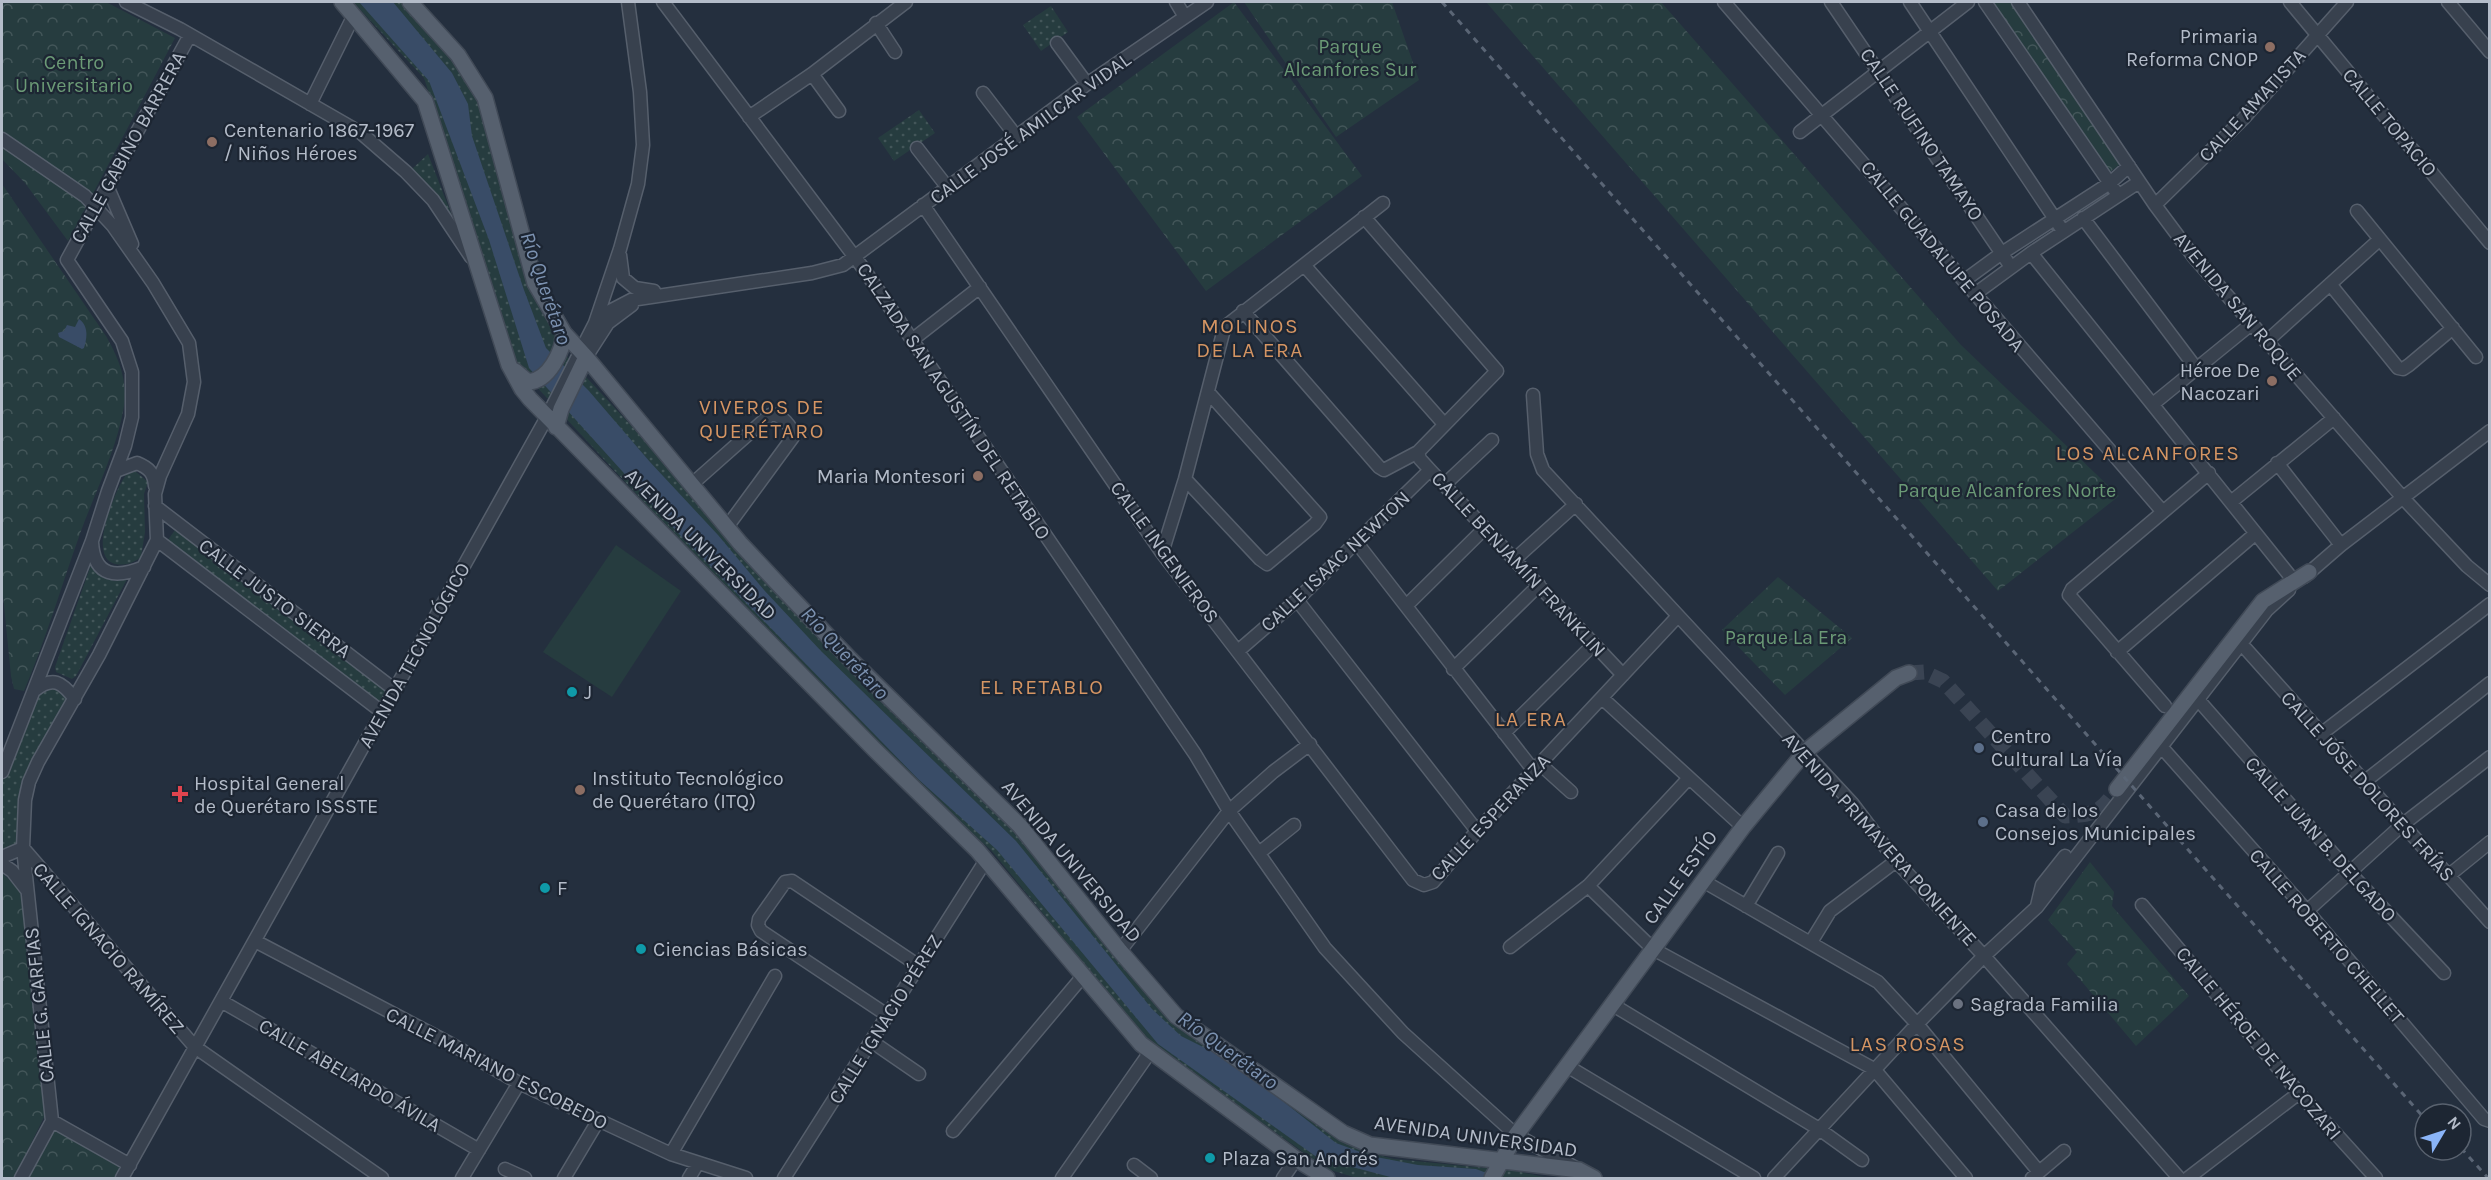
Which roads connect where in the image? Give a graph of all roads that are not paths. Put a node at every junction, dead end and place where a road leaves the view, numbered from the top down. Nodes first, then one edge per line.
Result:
1 (126, 2) edge
2 (342, 2) edge
3 (410, 2) edge
4 (628, 2) edge
5 (663, 2) edge
6 (906, 2) edge
7 (1176, 2) edge
8 (1207, 2) edge
9 (1724, 2) edge
10 (1831, 2) edge
11 (1911, 2) edge
12 (1968, 2) edge
13 (1985, 2) edge
14 (2018, 2) edge
15 (2290, 2) edge
16 (2347, 2) edge
17 (2448, 2) edge
18 (354, 15) junction
19 (1185, 17) junction
20 (876, 24) junction
21 (1931, 31) junction
22 (190, 35) junction
23 (2318, 35) junction
24 (1057, 43) dead end
25 (895, 52) dead end
26 (2490, 52) edge
27 (1878, 69) junction
28 (812, 74) junction
29 (1088, 84) junction
30 (983, 93) dead end
31 (310, 104) junction
32 (839, 111) dead end
33 (1822, 115) junction
34 (749, 117) junction
35 (1800, 132) dead end
36 (1016, 136) junction
37 (2, 140) edge
38 (917, 148) dead end
39 (2129, 166) junction
40 (2139, 182) junction
41 (2110, 183) junction
42 (108, 188) junction
43 (948, 188) junction
44 (2118, 195) junction
45 (1383, 203) dead end
46 (2155, 205) junction
47 (923, 206) junction
48 (97, 208) junction
49 (2357, 211) dead end
50 (1364, 217) junction
51 (2054, 218) junction
52 (2083, 218) junction
53 (2063, 231) junction
54 (2379, 240) junction
55 (2490, 243) edge
56 (620, 249) junction
57 (2002, 253) junction
58 (2031, 253) junction
59 (134, 256) junction
60 (854, 256) junction
61 (1304, 265) junction
62 (2011, 267) junction
63 (482, 276) junction
64 (1965, 280) junction
65 (2330, 284) junction
66 (980, 287) junction
67 (658, 293) junction
68 (1975, 294) junction
69 (1243, 311) junction
70 (595, 323) junction
71 (2250, 325) junction
72 (2453, 328) junction
73 (564, 333) junction
74 (912, 340) junction
75 (2266, 342) junction
76 (2476, 357) dead end
77 (581, 359) junction
78 (509, 365) junction
79 (2196, 368) junction
80 (1208, 392) junction
81 (1533, 395) dead end
82 (2153, 404) junction
83 (2334, 418) junction
84 (551, 422) junction
85 (1444, 424) junction
86 (2490, 431) edge
87 (1492, 440) dead end
88 (1418, 452) junction
89 (2277, 463) junction
90 (1430, 470) junction
91 (116, 471) junction
92 (2208, 473) junction
93 (1185, 479) junction
94 (691, 485) junction
95 (1444, 485) junction
96 (2403, 498) junction
97 (155, 500) junction
98 (2231, 502) junction
99 (1576, 504) junction
100 (2162, 511) junction
101 (727, 527) junction
102 (1485, 528) junction
103 (2255, 534) junction
104 (157, 540) junction
105 (92, 541) junction
106 (1358, 543) junction
107 (2341, 545) junction
108 (1162, 554) junction
109 (1515, 560) junction
110 (144, 567) junction
111 (2309, 572) junction
112 (2294, 581) junction
113 (1539, 585) junction
114 (2490, 585) edge
115 (1297, 600) junction
116 (2490, 603) edge
117 (1406, 606) junction
118 (1678, 616) junction
119 (1594, 644) junction
120 (2246, 649) dead end
121 (1238, 651) junction
122 (2117, 652) junction
123 (1454, 669) junction
124 (1909, 674) tunnel mouth
125 (1623, 675) junction
126 (2490, 683) edge
127 (35, 690) junction
128 (394, 690) junction
129 (1602, 698) junction
130 (75, 699) junction
131 (2201, 703) dead end
132 (2164, 706) dead end
133 (382, 712) junction
134 (1504, 734) junction
135 (2321, 734) junction
136 (1310, 744) junction
137 (2165, 751) dead end
138 (1805, 752) junction
139 (2490, 757) edge
140 (1537, 768) junction
141 (2, 772) edge
142 (1688, 779) junction
143 (2364, 782) junction
144 (2117, 789) tunnel mouth
145 (1571, 792) dead end
146 (1230, 811) junction
147 (1294, 825) dead end
148 (2402, 825) junction
149 (1743, 827) junction
150 (1477, 831) junction
151 (2490, 842) edge
152 (23, 848) junction
153 (1258, 853) junction
154 (1778, 853) dead end
155 (2065, 856) dead end
156 (2, 857) edge
157 (986, 860) junction
158 (1896, 861) junction
159 (2, 864) edge
160 (2349, 872) junction
161 (2448, 876) junction
162 (1703, 881) junction
163 (1424, 885) joint
164 (1588, 886) junction
165 (26, 890) junction
166 (2142, 905) dead end
167 (1746, 906) junction
168 (2037, 907) junction
169 (2307, 911) junction
170 (2488, 919) edge
171 (255, 941) junction
172 (1810, 942) junction
173 (1510, 947) dead end
174 (1653, 950) junction
175 (1120, 951) junction
176 (1984, 956) junction
177 (919, 966) junction
178 (2444, 973) dead end
179 (776, 976) dead end
180 (1083, 976) junction
181 (221, 1001) junction
182 (1613, 1005) junction
183 (887, 1016) junction
184 (1917, 1024) junction
185 (871, 1041) junction
186 (195, 1047) junction
187 (1150, 1052) junction
188 (1567, 1066) junction
189 (1874, 1069) junction
190 (919, 1074) dead end
191 (519, 1083) junction
192 (2299, 1093) junction
193 (52, 1121) junction
194 (598, 1121) junction
195 (2489, 1121) edge
196 (1819, 1129) junction
197 (953, 1131) dead end
198 (1516, 1135) junction
199 (479, 1149) junction
200 (2064, 1151) dead end
201 (671, 1154) junction
202 (1296, 1159) junction
203 (1862, 1160) dead end
204 (698, 1163) junction
205 (130, 1165) junction
206 (1134, 1165) dead end
207 (505, 1168) dead end
208 (1498, 1170) edge
209 (1579, 1170) junction
210 (2035, 1175) edge
211 (21, 1179) edge
212 (122, 1179) edge
213 (382, 1179) edge
214 (462, 1179) edge
215 (525, 1179) edge
216 (564, 1179) edge
217 (689, 1179) edge
218 (746, 1179) edge
219 (784, 1179) edge
220 (1062, 1179) edge
221 (1152, 1179) edge
222 (1283, 1179) edge
223 (1327, 1179) edge
224 (1594, 1179) edge
225 (1754, 1179) edge
226 (1774, 1179) edge
227 (1966, 1179) edge
228 (2179, 1179) edge
229 (2188, 1179) edge
230 (2376, 1179) edge

1 - 22 street
2 - 18 main road, AVENIDA UNIVERSIDAD
3 - 73 main road, AVENIDA UNIVERSIDAD
4 - 56 street
5 - 34 street, CALZADA SAN AGUSTÍN DEL RETABLO
6 - 20 street
7 - 19 street
8 - 19 street, CALLE JOSÉ AMILCAR VIDAL
9 - 33 street, CALLE GUADALUPE POSADA
10 - 27 street, CALLE RUFINO TAMAYO
11 - 21 street
12 - 21 street
13 - 41 street
14 - 39 street, AVENIDA SAN ROQUE
15 - 23 street, CALLE TOPACIO
16 - 23 street, CALLE AMATISTA
17 - 26 street
18 - 31 street
18 - 63 main road, AVENIDA UNIVERSIDAD
19 - 29 street, CALLE JOSÉ AMILCAR VIDAL
20 - 25 street
20 - 28 street
21 - 27 street
21 - 51 street
22 - 31 street
22 - 42 street, CALLE GABINO BARRERA
23 - 46 street, CALLE AMATISTA
23 - 55 street, CALLE TOPACIO
24 - 29 street
27 - 33 street
27 - 57 street, CALLE RUFINO TAMAYO
28 - 32 street
28 - 34 street
29 - 36 street, CALLE JOSÉ AMILCAR VIDAL
30 - 36 street
31 - 63 street
33 - 35 street
33 - 64 street, CALLE GUADALUPE POSADA
34 - 60 street, CALZADA SAN AGUSTÍN DEL RETABLO
36 - 43 street, CALLE JOSÉ AMILCAR VIDAL
37 - 48 street
38 - 43 street
39 - 40 street, AVENIDA SAN ROQUE
39 - 41 street
40 - 44 street
40 - 46 street, AVENIDA SAN ROQUE
41 - 44 street
41 - 51 street
42 - 48 street, CALLE GABINO BARRERA
42 - 59 street
43 - 47 street, CALLE JOSÉ AMILCAR VIDAL
44 - 52 street
45 - 50 street
46 - 71 street, AVENIDA SAN ROQUE
47 - 60 street, CALLE JOSÉ AMILCAR VIDAL
47 - 66 street, CALLE INGENIEROS
48 - 59 street
48 - 91 street, CALLE GABINO BARRERA
49 - 54 street
50 - 61 street
50 - 85 street
51 - 53 street
51 - 57 street
52 - 53 street
52 - 79 street
53 - 58 street
54 - 65 street
54 - 72 street
56 - 67 street
56 - 70 street
57 - 62 street, CALLE RUFINO TAMAYO
57 - 64 street
58 - 62 street
58 - 82 street
59 - 97 street
60 - 67 street, CALLE JOSÉ AMILCAR VIDAL
60 - 74 street, CALZADA SAN AGUSTÍN DEL RETABLO
61 - 69 street
61 - 85 street
62 - 68 street
63 - 78 main road, AVENIDA UNIVERSIDAD
64 - 68 street, CALLE GUADALUPE POSADA
65 - 72 street
65 - 75 street
66 - 74 street
66 - 108 street, CALLE INGENIEROS
67 - 70 street, CALLE JOSÉ AMILCAR VIDAL
67 - 77 street, CALLE JOSÉ AMILCAR VIDAL
68 - 100 street, CALLE GUADALUPE POSADA
69 - 80 street
69 - 88 street
70 - 77 street
71 - 75 street, AVENIDA SAN ROQUE
71 - 79 street
72 - 76 street
73 - 77 main road, AVENIDA UNIVERSIDAD
73 - 78 main road
74 - 146 street, CALZADA SAN AGUSTÍN DEL RETABLO
75 - 83 street, AVENIDA SAN ROQUE
77 - 84 main road
77 - 94 main road, AVENIDA UNIVERSIDAD
78 - 84 main road, AVENIDA UNIVERSIDAD
79 - 82 street
80 - 93 street
80 - 93 street
81 - 99 street, AVENIDA PRIMAVERA PONIENTE
82 - 92 street
83 - 89 street
83 - 96 street, AVENIDA SAN ROQUE
84 - 128 street, AVENIDA TECNOLÓGICO
84 - 157 main road, AVENIDA UNIVERSIDAD
85 - 88 street
86 - 96 street
87 - 95 street
88 - 90 street, CALLE BENJAMÍN FRANKLIN
89 - 98 street
89 - 107 street
90 - 95 street, CALLE BENJAMÍN FRANKLIN
90 - 106 street, CALLE ISAAC NEWTON
91 - 97 street
91 - 105 street
92 - 98 street
92 - 100 street
93 - 108 street
94 - 101 main road, AVENIDA UNIVERSIDAD
94 - 101 street
95 - 102 street, CALLE BENJAMÍN FRANKLIN
96 - 107 street
96 - 114 street, AVENIDA SAN ROQUE
97 - 104 street
97 - 128 street, CALLE JUSTO SIERRA
98 - 103 street
99 - 109 street
99 - 118 street, AVENIDA PRIMAVERA PONIENTE
100 - 122 street
101 - 175 main road, AVENIDA UNIVERSIDAD
102 - 109 street, CALLE BENJAMÍN FRANKLIN
102 - 117 street
103 - 112 street
103 - 122 street
104 - 110 street, CALLE G. GARFIAS
104 - 133 street, CALLE JUSTO SIERRA
105 - 110 street
105 - 127 street
106 - 115 street, CALLE ISAAC NEWTON
106 - 117 street
107 - 111 street
108 - 121 street, CALLE INGENIEROS
109 - 113 street, CALLE BENJAMÍN FRANKLIN
110 - 130 street, CALLE G. GARFIAS
111 - 112 main road
111 - 168 street
112 - 144 main road
113 - 119 street, CALLE BENJAMÍN FRANKLIN
113 - 123 street
115 - 121 street, CALLE ISAAC NEWTON
115 - 150 street
116 - 135 street
117 - 123 street
118 - 125 street, CALLE ESPERANZA
118 - 138 street, AVENIDA PRIMAVERA PONIENTE
119 - 125 street, CALLE BENJAMÍN FRANKLIN
119 - 134 street
120 - 135 street, CALLE JÓSE DOLORES FRÍAS
121 - 136 street, CALLE INGENIEROS
122 - 132 street
123 - 134 street
124 - 138 main road, CALLE ESTÍO
125 - 129 street, CALLE ESPERANZA
126 - 143 street
127 - 130 street
127 - 141 street
128 - 133 street, AVENIDA TECNOLÓGICO
129 - 140 street, CALLE ESPERANZA
129 - 142 street
130 - 152 street, CALLE G. GARFIAS
131 - 160 street, CALLE JUAN B. DELGADO
133 - 171 street, AVENIDA TECNOLÓGICO
134 - 140 street
135 - 143 street, CALLE JÓSE DOLORES FRÍAS
136 - 146 street
136 - 163 street, CALLE INGENIEROS
137 - 169 street, CALLE ROBERTO CHELLET
138 - 149 main road, CALLE ESTÍO
138 - 158 street, AVENIDA PRIMAVERA PONIENTE
139 - 148 street
140 - 145 street
140 - 150 street, CALLE ESPERANZA
142 - 149 street
142 - 164 street
143 - 148 street, CALLE JÓSE DOLORES FRÍAS
146 - 153 street, CALZADA SAN AGUSTÍN DEL RETABLO
146 - 175 street
147 - 153 street
148 - 160 street
148 - 161 street, CALLE JÓSE DOLORES FRÍAS
149 - 162 main road, CALLE ESTÍO
150 - 163 street, CALLE ESPERANZA
151 - 161 street
152 - 156 street
152 - 165 street, CALLE G. GARFIAS
152 - 186 street, CALLE IGNACIO RAMÍREZ
153 - 198 street, CALZADA SAN AGUSTÍN DEL RETABLO
154 - 167 street
155 - 168 street
157 - 177 street, CALLE IGNACIO PÉREZ
157 - 180 main road, AVENIDA UNIVERSIDAD
158 - 172 street
158 - 176 street, AVENIDA PRIMAVERA PONIENTE
159 - 165 street
160 - 169 street
160 - 178 street, CALLE JUAN B. DELGADO
161 - 170 street, CALLE JÓSE DOLORES FRÍAS
162 - 167 street
162 - 174 main road, CALLE ESTÍO
164 - 173 street
164 - 174 street
165 - 193 street, CALLE G. GARFIAS
166 - 192 street, CALLE HÉROE DE NACOZARI
167 - 172 street
168 - 176 street
169 - 195 street, CALLE ROBERTO CHELLET
171 - 181 street, AVENIDA TECNOLÓGICO
171 - 191 street, CALLE MARIANO ESCOBEDO
172 - 184 street
174 - 182 main road, CALLE ESTÍO
174 - 189 street
175 - 208 main road, AVENIDA UNIVERSIDAD
176 - 184 street
176 - 228 street, AVENIDA PRIMAVERA PONIENTE
177 - 183 street, CALLE IGNACIO PÉREZ
177 - 183 street
179 - 201 street
180 - 187 main road, AVENIDA UNIVERSIDAD
180 - 197 street
181 - 186 street, AVENIDA TECNOLÓGICO
181 - 199 street, CALLE ABELARDO ÁVILA
182 - 188 main road, CALLE ESTÍO
182 - 196 street
183 - 185 street, CALLE IGNACIO PÉREZ
184 - 189 street
184 - 210 street
185 - 190 street
185 - 219 street, CALLE IGNACIO PÉREZ
186 - 205 street, AVENIDA TECNOLÓGICO
186 - 213 street, CALLE IGNACIO RAMÍREZ
187 - 202 main road, AVENIDA UNIVERSIDAD
187 - 220 street
188 - 198 main road, CALLE ESTÍO
188 - 225 street
189 - 196 street
189 - 227 street
191 - 194 street, CALLE MARIANO ESCOBEDO
191 - 199 street
192 - 229 street
192 - 230 street, CALLE HÉROE DE NACOZARI
193 - 205 street
193 - 211 street
194 - 201 street, CALLE MARIANO ESCOBEDO
194 - 216 street
196 - 203 street
196 - 226 street
198 - 208 main road, CALLE ESTÍO
198 - 209 street, CALZADA SAN AGUSTÍN DEL RETABLO
199 - 214 street
200 - 210 street
201 - 204 street, CALLE MARIANO ESCOBEDO
202 - 222 street
202 - 223 main road, AVENIDA UNIVERSIDAD
204 - 217 street
204 - 218 street, CALLE MARIANO ESCOBEDO
205 - 212 street, AVENIDA TECNOLÓGICO
206 - 221 street
207 - 215 street
208 - 209 main road, AVENIDA UNIVERSIDAD
209 - 224 main road, AVENIDA UNIVERSIDAD

